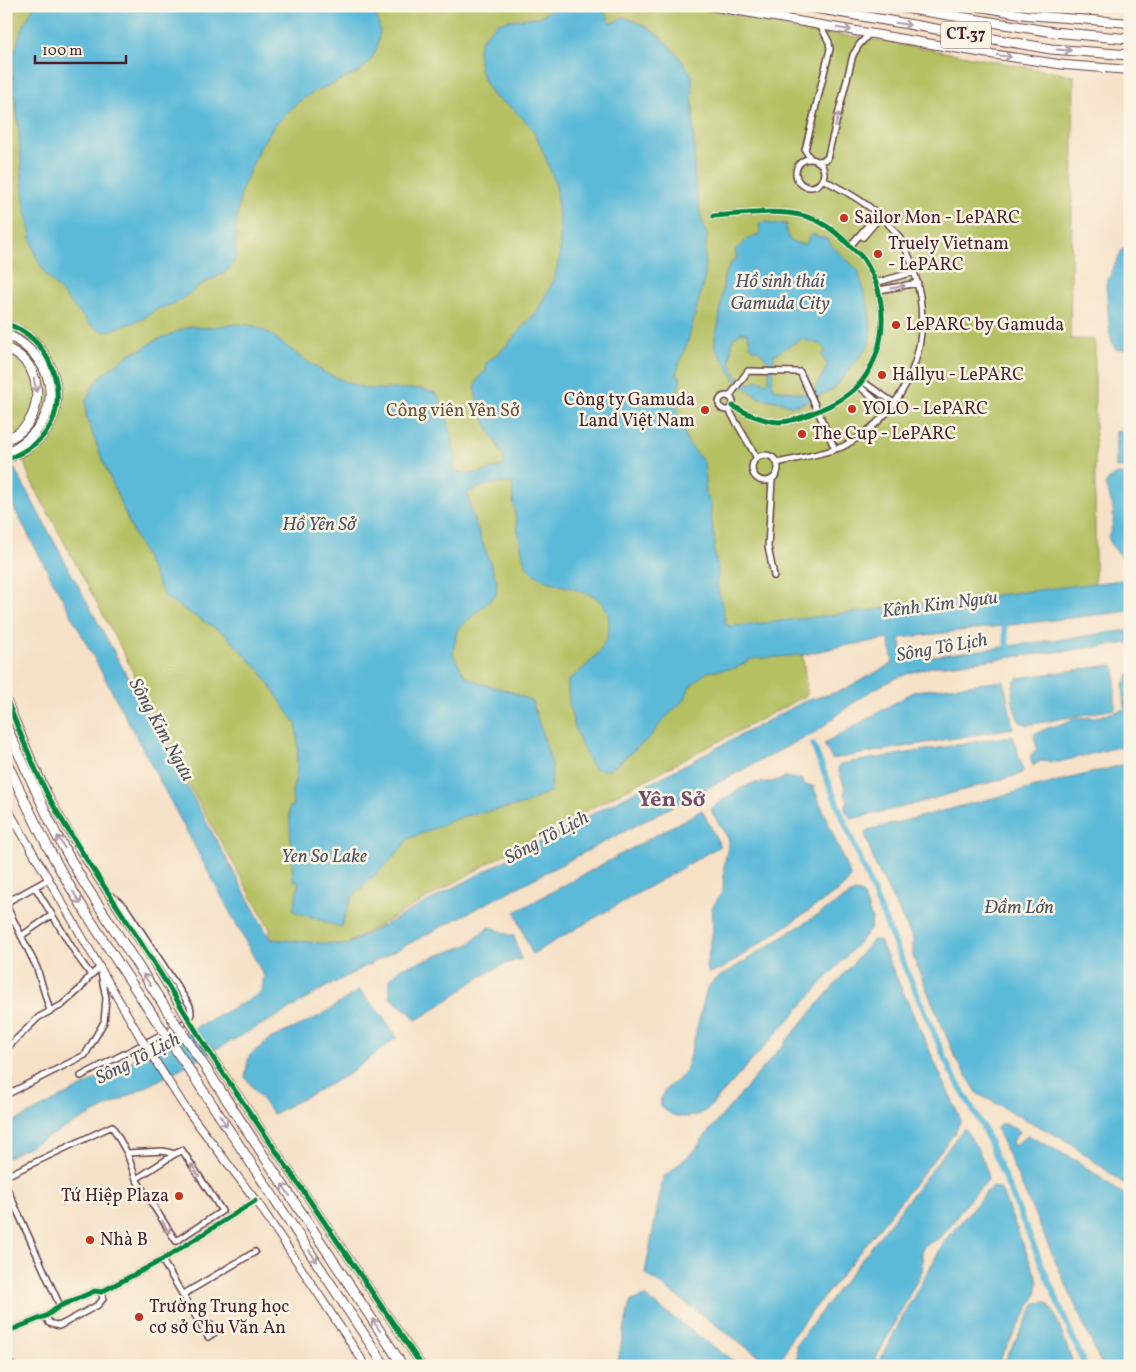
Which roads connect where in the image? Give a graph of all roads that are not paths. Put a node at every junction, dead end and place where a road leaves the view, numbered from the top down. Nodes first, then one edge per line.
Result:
1 (710, 6) edge
2 (804, 6) edge
3 (893, 6) edge
4 (975, 6) edge
5 (1130, 23) edge
6 (820, 25) junction
7 (869, 34) junction
8 (1130, 39) edge
9 (1130, 55) edge
10 (1130, 70) edge
11 (810, 158) junction
12 (819, 161) junction
13 (824, 180) junction
14 (880, 215) junction
15 (713, 216) dead end
16 (851, 247) junction
17 (914, 272) junction
18 (875, 283) junction
19 (918, 283) junction
20 (879, 290) junction
21 (6, 324) edge
22 (7, 334) edge
23 (6, 348) edge
24 (860, 383) junction
25 (729, 397) junction
26 (894, 403) junction
27 (731, 408) junction
28 (818, 411) junction
29 (888, 411) junction
30 (6, 439) edge
31 (835, 449) junction
32 (6, 453) edge
33 (757, 458) junction
34 (6, 460) edge
35 (777, 463) junction
36 (772, 480) junction
37 (774, 576) dead end
38 (6, 698) edge
39 (6, 726) edge
40 (6, 761) edge
41 (6, 806) edge
42 (49, 880) junction
43 (35, 887) junction
44 (109, 894) junction
45 (52, 915) junction
46 (21, 936) junction
47 (100, 967) junction
48 (91, 975) junction
49 (50, 1011) junction
50 (6, 1049) edge
51 (6, 1073) edge
52 (81, 1076) dead end
53 (6, 1083) edge
54 (6, 1094) edge
55 (127, 1153) junction
56 (175, 1154) junction
57 (6, 1176) edge
58 (136, 1179) junction
59 (6, 1186) edge
60 (255, 1201) junction
61 (255, 1252) dead end
62 (162, 1260) junction
63 (101, 1292) junction
64 (182, 1295) junction
65 (60, 1306) junction
66 (46, 1316) junction
67 (203, 1329) dead end
68 (6, 1332) edge
69 (6, 1358) edge
70 (12, 1366) edge
71 (366, 1366) edge
72 (385, 1366) edge
73 (403, 1366) edge
74 (422, 1366) edge

1 - 6 main road
2 -> 9 highway, CT.37
3 - 8 highway, CT.37
4 - 5 main road
6 -> 7 main road
6 - 11 street
7 -> 10 main road
12 -> 7 street
11 - 12 street
11 - 13 street
12 - 13 street
13 - 14 street
14 - 16 street
14 - 17 street
15 - 16 street
16 - 18 street
17 - 18 street
17 - 19 street
18 - 20 street
20 -> 19 street
19 - 26 street
20 - 24 street
21 - 34 street
22 - 32 highway
23 -> 30 highway
24 - 26 street
24 - 28 street
24 - 29 street
25 - 27 street
25 - 27 street
25 - 28 street
26 - 29 street
27 - 28 street
27 - 33 street
28 - 31 street
29 - 31 street
31 - 35 street
33 - 35 street
33 - 36 street
35 - 36 street
36 - 37 street
38 - 44 street
73 -> 39 highway, bridge
40 -> 72 highway, bridge
41 - 42 street
42 - 43 street
42 - 47 street
43 - 45 street
43 - 46 street
44 - 52 street
44 - 74 street, bridge
45 - 46 street
45 - 48 street
46 - 49 street
47 - 48 street
47 - 54 street
47 - 60 street, bridge
48 - 49 street
49 - 50 street
51 - 53 street
55 - 56 street
55 - 57 street
55 - 58 street
56 - 58 street
58 -> 56 street
59 - 65 street
60 - 62 street
60 - 71 street
61 - 64 street
62 - 63 street
62 - 64 street
63 - 65 street
63 - 66 street
64 - 67 street
65 - 66 street
66 - 68 street
69 - 70 street

